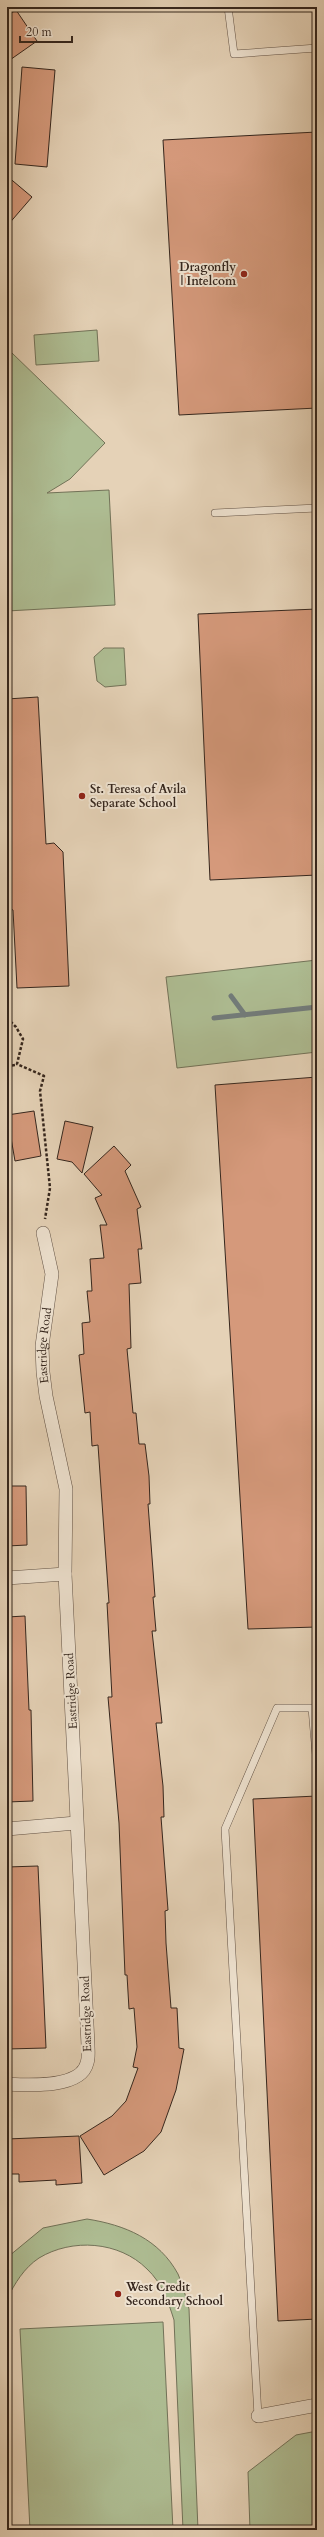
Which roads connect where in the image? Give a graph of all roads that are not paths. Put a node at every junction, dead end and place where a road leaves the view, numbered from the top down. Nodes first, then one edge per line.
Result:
1 (228, 7) edge
2 (317, 48) edge
3 (317, 508) edge
4 (215, 513) dead end
5 (43, 1233) road end
6 (65, 1574) junction
7 (7, 1578) edge
8 (314, 1708) edge
9 (317, 1766) edge
10 (76, 1823) junction
11 (7, 1829) edge
12 (7, 2084) edge
13 (317, 2405) edge
14 (258, 2416) joint

1 - 2 lane
3 - 4 lane
5 - 6 street, Eastridge Road
6 - 7 street
6 - 10 street, Eastridge Road
8 - 9 lane
8 - 14 lane
10 - 11 street
10 - 12 street, Eastridge Road
13 - 14 street

